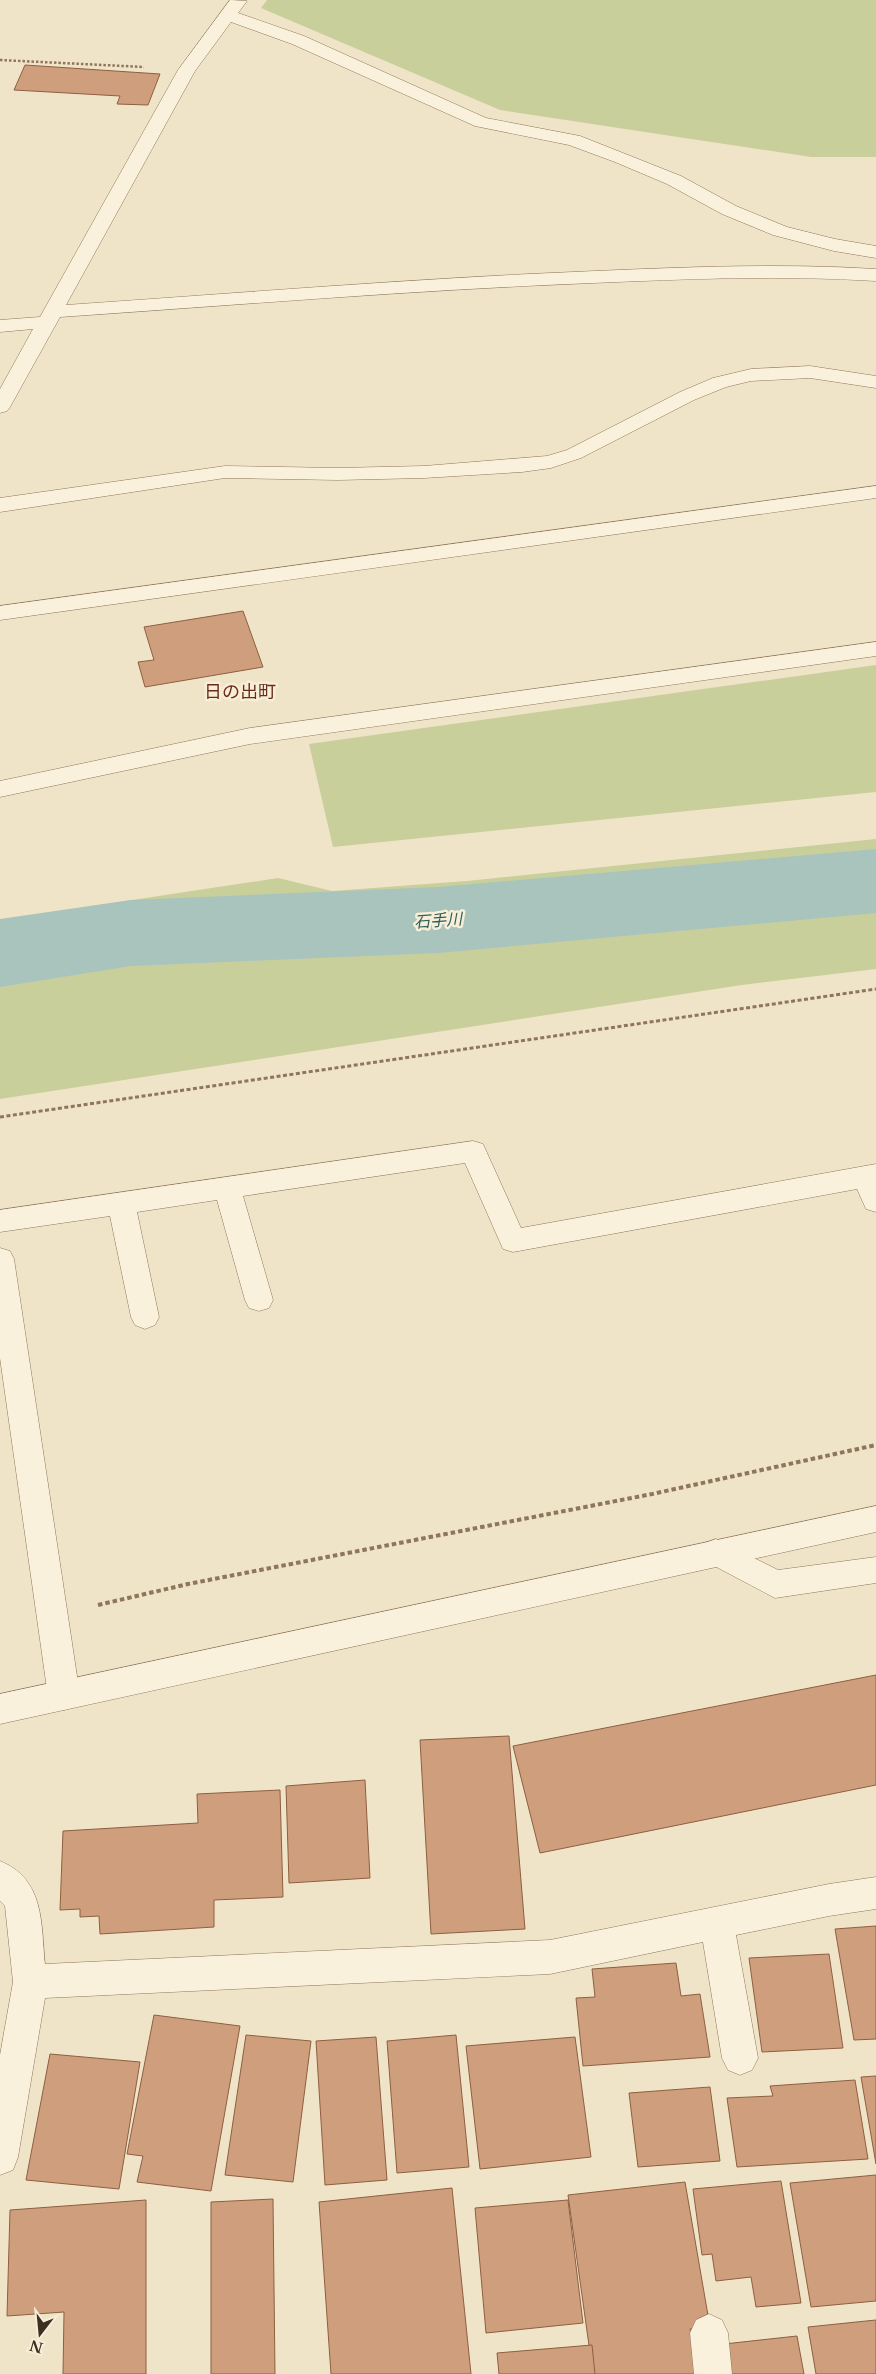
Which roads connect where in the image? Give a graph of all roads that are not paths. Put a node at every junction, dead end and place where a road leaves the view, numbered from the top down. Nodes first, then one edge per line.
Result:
1 (229, 5) edge
2 (876, 252) edge
3 (876, 275) edge
4 (49, 317) junction
5 (0, 326) edge
6 (876, 382) edge
7 (0, 407) edge
8 (876, 492) edge
9 (0, 505) edge
10 (0, 612) edge
11 (876, 649) edge
12 (0, 790) edge
13 (873, 1184) edge
14 (226, 1188) junction
15 (121, 1203) junction
16 (0, 1221) edge
17 (0, 1260) edge
18 (259, 1300) dead end
19 (145, 1317) dead end
20 (876, 1518) edge
21 (716, 1552) junction
22 (876, 1570) edge
23 (64, 1696) junction
24 (0, 1709) edge
25 (0, 1877) edge
26 (876, 1893) edge
27 (718, 1923) junction
28 (30, 1982) junction
29 (740, 2058) dead end
30 (0, 2157) edge
31 (709, 2333) dead end
32 (713, 2374) edge

1 - 2 street
1 - 4 street
3 - 4 street
4 - 5 street
4 - 7 street
6 - 9 street
8 - 10 street
11 - 12 street
13 - 14 street
14 - 15 street
14 - 18 street
15 - 16 street
15 - 19 street
17 - 23 street
20 - 21 street
21 - 22 street
21 - 23 street
23 - 24 street
25 - 28 street
26 - 27 street
27 - 28 street
27 - 29 street
28 - 30 street
31 - 32 street

